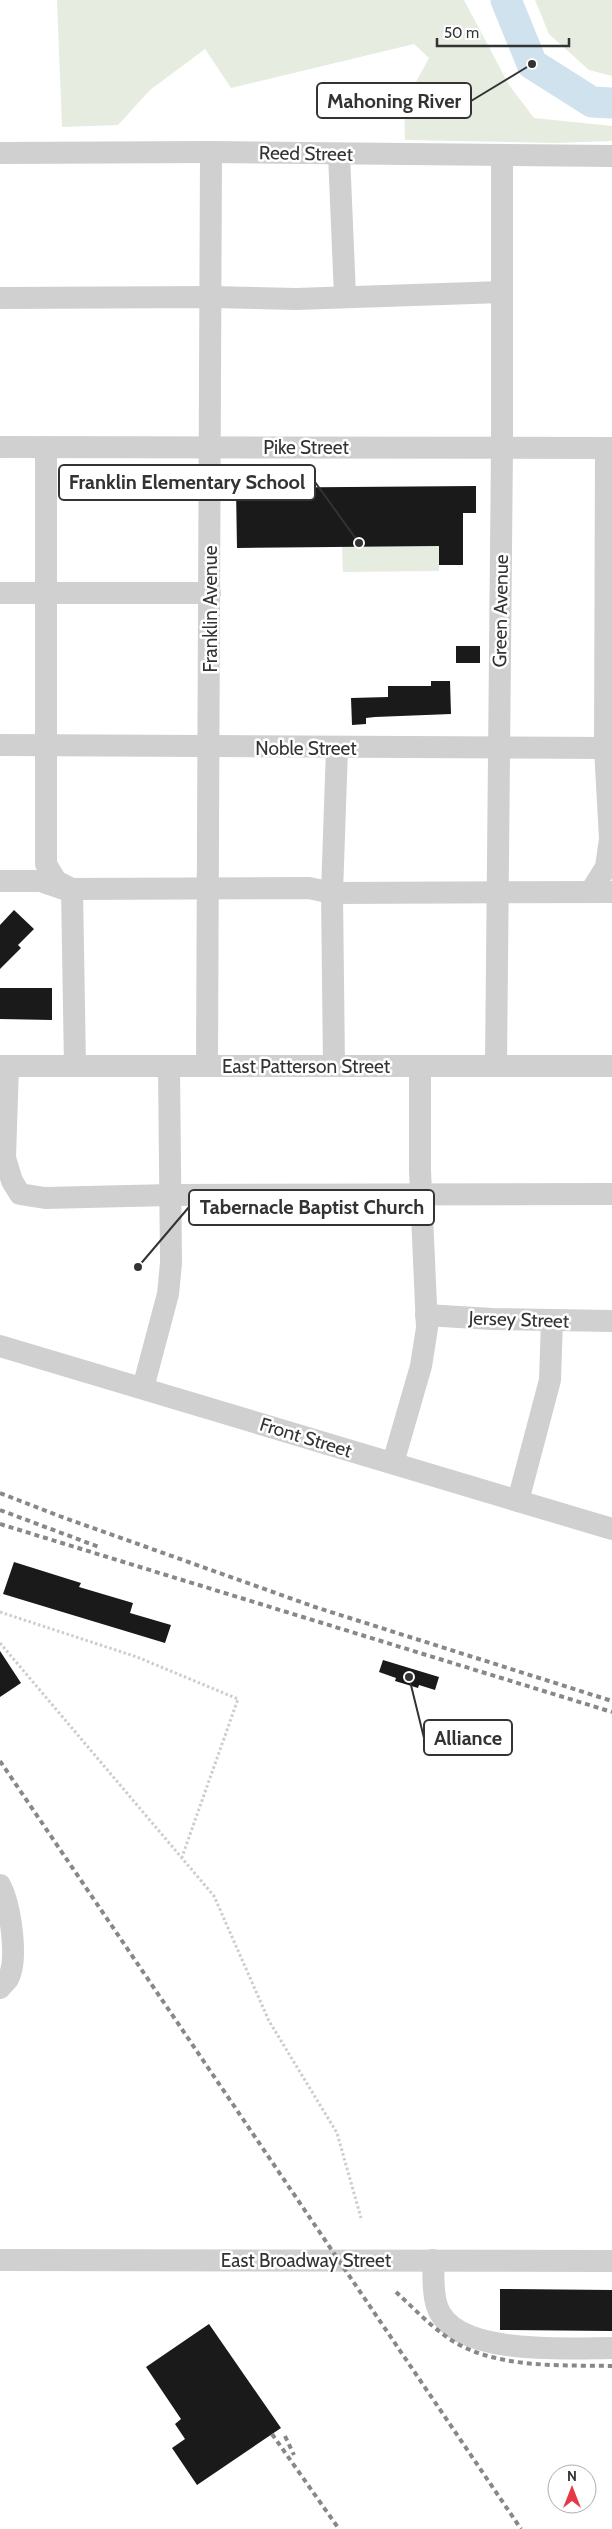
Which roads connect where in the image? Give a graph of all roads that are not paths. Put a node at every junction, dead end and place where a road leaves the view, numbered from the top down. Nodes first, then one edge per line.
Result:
1 (212, 152) junction
2 (0, 153) edge
3 (339, 154) junction
4 (502, 156) junction
5 (612, 156) edge
6 (502, 292) junction
7 (345, 296) junction
8 (211, 297) junction
9 (0, 298) edge
10 (0, 447) edge
11 (46, 447) junction
12 (210, 447) junction
13 (502, 447) junction
14 (609, 448) edge
15 (0, 593) edge
16 (45, 593) junction
17 (210, 593) junction
18 (0, 745) edge
19 (47, 746) junction
20 (210, 748) junction
21 (337, 748) junction
22 (498, 748) junction
23 (609, 748) edge
24 (0, 881) edge
25 (64, 888) junction
26 (208, 890) junction
27 (497, 891) junction
28 (601, 891) edge
29 (332, 894) junction
30 (4, 1066) edge
31 (75, 1066) junction
32 (168, 1066) junction
33 (207, 1066) junction
34 (334, 1066) junction
35 (420, 1066) junction
36 (496, 1066) junction
37 (612, 1066) edge
38 (612, 1194) edge
39 (170, 1195) junction
40 (422, 1196) junction
41 (426, 1315) junction
42 (552, 1321) junction
43 (612, 1321) edge
44 (0, 1346) edge
45 (143, 1388) junction
46 (393, 1463) junction
47 (518, 1501) junction
48 (612, 1529) edge
49 (0, 1885) edge
50 (0, 1988) edge
51 (0, 2260) edge
52 (433, 2260) junction
53 (612, 2261) edge
54 (612, 2348) edge

1 - 2 street, Reed Street
1 - 3 street, Reed Street
1 - 8 street, Franklin Avenue
3 - 4 street, Reed Street
3 - 7 street
4 - 5 street, Reed Street
4 - 6 street, Green Avenue
6 - 7 street
6 - 13 street, Green Avenue
7 - 8 street
8 - 9 street
8 - 12 street, Franklin Avenue
10 - 11 street, Pike Street
11 - 12 street, Pike Street
11 - 16 street
12 - 13 street, Pike Street
12 - 17 street, Franklin Avenue
13 - 14 street, Pike Street
13 - 22 street, Green Avenue
14 - 23 street
15 - 16 street
16 - 17 street
16 - 19 street
17 - 20 street, Franklin Avenue
18 - 19 street, Noble Street
19 - 20 street, Noble Street
19 - 25 street
20 - 21 street, Noble Street
20 - 26 street, Franklin Avenue
21 - 22 street, Noble Street
21 - 29 street
22 - 23 street, Noble Street
22 - 27 street, Green Avenue
23 - 28 street
24 - 25 street
25 - 26 street
25 - 31 street
26 - 29 street
26 - 33 street, Franklin Avenue
27 - 28 street
27 - 29 street
27 - 36 street, Green Avenue
29 - 34 street
30 - 31 street, East Patterson Street
30 - 39 street
31 - 32 street, East Patterson Street
32 - 33 street, East Patterson Street
32 - 39 street
33 - 34 street, East Patterson Street
34 - 35 street, East Patterson Street
35 - 36 street, East Patterson Street
35 - 40 street
36 - 37 street, East Patterson Street
38 - 40 street
39 - 40 street
39 - 45 street
40 - 41 street
41 - 42 street, Jersey Street
41 - 46 street
42 - 43 street, Jersey Street
42 - 47 street
44 - 45 street, Front Street
45 - 46 street, Front Street
46 - 47 street, Front Street
47 - 48 street, Front Street
49 - 50 street
51 - 52 street, East Broadway Street
52 - 53 street, East Broadway Street
52 - 54 street

